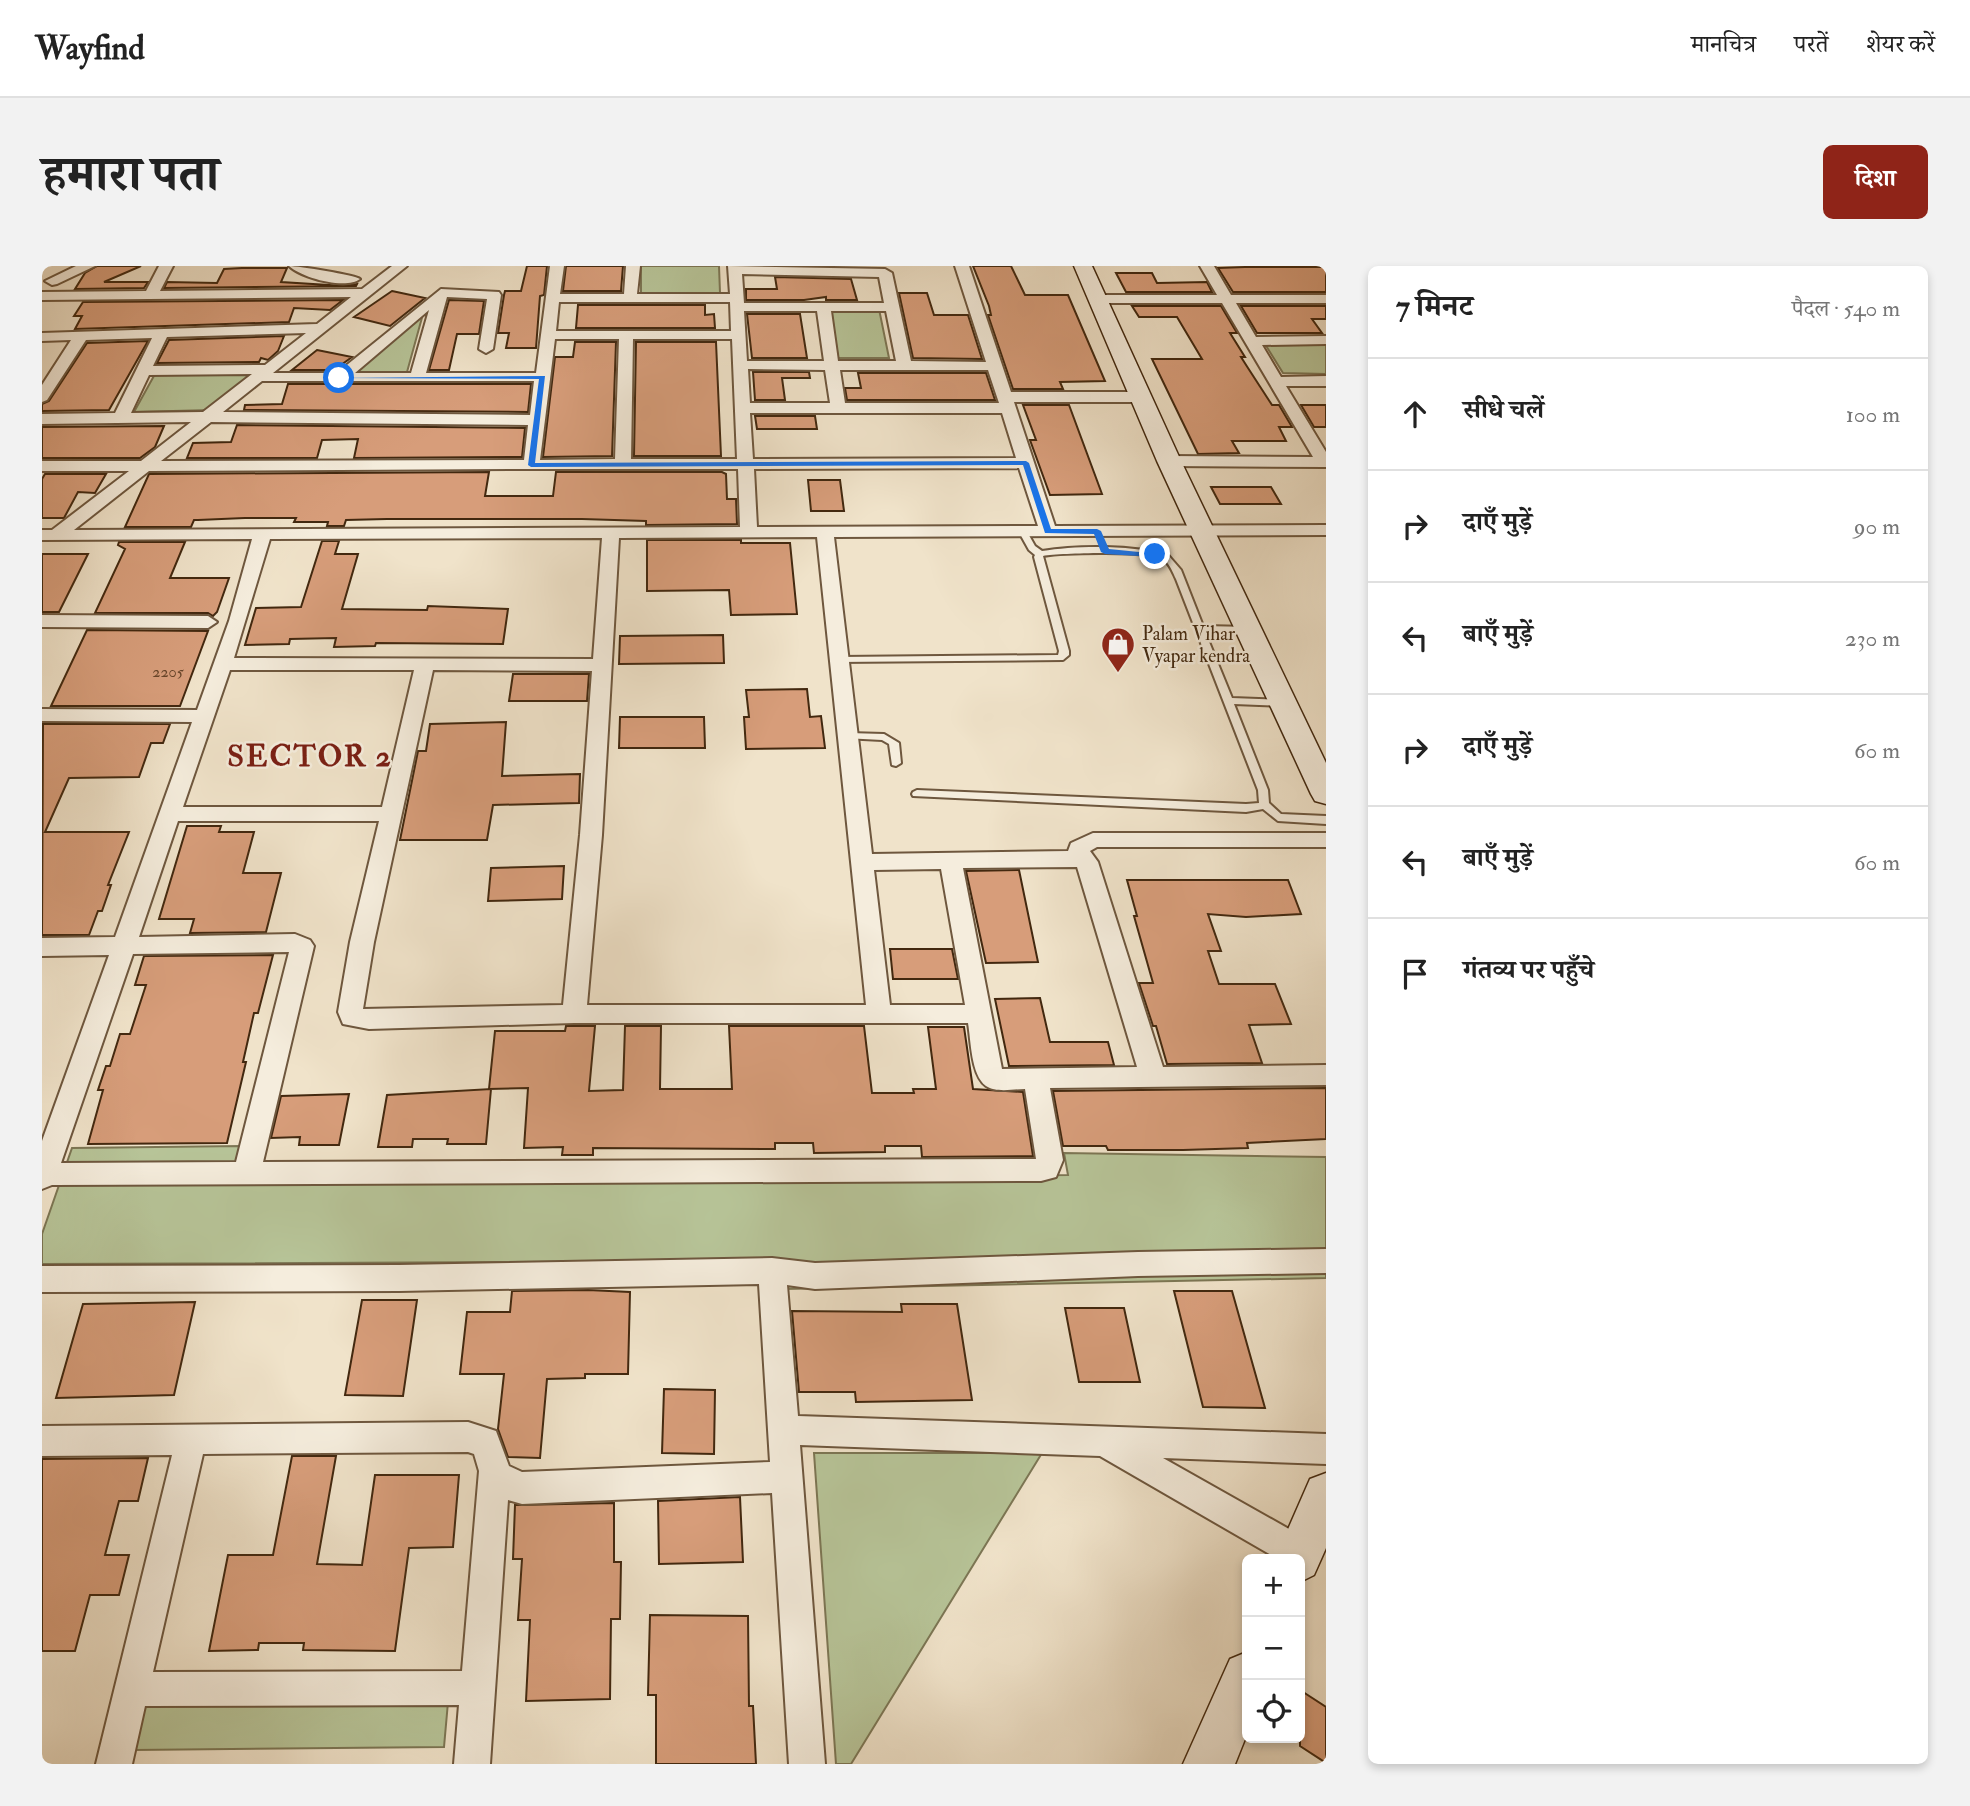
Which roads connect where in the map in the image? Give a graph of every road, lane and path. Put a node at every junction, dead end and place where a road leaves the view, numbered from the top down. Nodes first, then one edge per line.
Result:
1 (88, 266) edge
2 (166, 266) edge
3 (296, 266) edge
4 (401, 266) edge
5 (557, 266) edge
6 (633, 266) edge
7 (962, 266) edge
8 (1083, 266) edge
9 (1207, 266) edge
10 (735, 268) edge
11 (51, 281) dead end
12 (381, 281) junction
13 (366, 293) junction
14 (442, 293) junction
15 (151, 295) junction
16 (42, 296) edge
17 (553, 298) junction
18 (630, 299) junction
19 (1098, 299) junction
20 (1326, 299) edge
21 (1227, 300) junction
22 (737, 303) junction
23 (823, 307) junction
24 (892, 307) junction
25 (321, 328) junction
26 (162, 332) junction
27 (548, 335) junction
28 (626, 335) junction
29 (738, 335) junction
30 (81, 336) junction
31 (42, 337) edge
32 (1326, 340) edge
33 (1251, 341) junction
34 (486, 349) dead end
35 (740, 365) junction
36 (832, 365) junction
37 (904, 365) junction
38 (995, 366) junction
39 (145, 371) junction
40 (263, 373) junction
41 (49, 376) edge
42 (542, 377) junction
43 (339, 378) junction
44 (417, 378) junction
45 (1326, 381) edge
46 (1276, 382) junction
47 (42, 397) edge
48 (1142, 397) junction
49 (1007, 403) junction
50 (743, 408) junction
51 (838, 408) junction
52 (207, 417) junction
53 (121, 418) junction
54 (42, 419) edge
55 (537, 420) junction
56 (1169, 461) junction
57 (1325, 462) edge
58 (1026, 463) junction
59 (746, 464) junction
60 (531, 465) junction
61 (623, 465) junction
62 (42, 466) edge
63 (145, 466) junction
64 (1326, 530) edge
65 (749, 531) junction
66 (825, 531) junction
67 (1048, 531) junction
68 (1097, 531) junction
69 (1023, 532) junction
70 (1202, 532) junction
71 (611, 534) junction
72 (49, 535) edge
73 (262, 536) junction
74 (42, 548) edge
75 (1105, 552) junction
76 (1041, 554) junction
77 (42, 621) edge
78 (208, 622) dead end
79 (1200, 629) junction
80 (1247, 629) junction
81 (840, 660) junction
82 (223, 664) junction
83 (425, 665) junction
84 (601, 665) junction
85 (1228, 701) junction
86 (1283, 704) junction
87 (42, 715) edge
88 (205, 716) junction
89 (848, 736) junction
90 (896, 763) dead end
91 (917, 794) dead end
92 (1326, 794) edge
93 (1264, 804) junction
94 (170, 814) junction
95 (391, 814) junction
96 (1326, 820) edge
97 (1326, 840) edge
98 (1080, 859) junction
99 (951, 860) junction
100 (860, 862) junction
101 (125, 944) junction
102 (42, 947) edge
103 (574, 1014) junction
104 (879, 1014) junction
105 (978, 1014) junction
106 (1326, 1075) edge
107 (1153, 1077) junction
108 (1036, 1079) junction
109 (247, 1173) junction
110 (43, 1176) edge
111 (1326, 1261) edge
112 (772, 1271) junction
113 (42, 1279) edge
114 (783, 1430) junction
115 (42, 1441) edge
116 (191, 1441) junction
117 (1104, 1441) junction
118 (1326, 1449) edge
119 (494, 1473) junction
120 (787, 1477) junction
121 (1326, 1495) edge
122 (1294, 1554) edge
123 (1300, 1554) edge
124 (1245, 1680) edge
125 (477, 1688) junction
126 (132, 1689) junction
127 (114, 1764) edge
128 (472, 1764) edge
129 (807, 1764) edge
130 (1209, 1764) edge

1 - 11 street
2 - 15 street
3 - 12 street
4 - 12 street
5 - 17 street
6 - 18 street
7 - 38 street
8 - 19 street
9 - 21 street
10 - 22 street
10 - 24 street
12 - 13 street
13 - 15 street
13 - 25 street
14 - 34 street
14 - 43 street
14 - 44 street
15 - 16 street
17 - 18 street
17 - 27 street
18 - 22 street
19 - 21 street
19 - 48 street
20 - 21 street
21 - 33 street
22 - 23 street
22 - 29 street
23 - 24 street
23 - 36 street
24 - 37 street
25 - 26 street
25 - 40 street
26 - 30 street
26 - 39 street
27 - 28 street
27 - 42 street
28 - 29 street
28 - 61 street
29 - 35 street
30 - 31 street
30 - 41 street
32 - 33 street
33 - 46 street
35 - 36 street
35 - 50 street
36 - 37 street
36 - 51 street
37 - 38 street
38 - 49 street
39 - 40 street
39 - 53 street
40 - 43 street
40 - 52 street
41 - 47 street
42 - 44 street
42 - 55 street
43 - 44 street
45 - 46 street
46 - 57 street
48 - 49 street
48 - 56 street
49 - 51 street
49 - 58 street
50 - 51 street
50 - 59 street
52 - 53 street
52 - 55 street
52 - 63 street
53 - 54 street
55 - 60 street
56 - 57 street
56 - 70 street
58 - 59 street
58 - 67 street
59 - 61 street
59 - 65 street
60 - 61 street
60 - 63 street
62 - 63 street
63 - 72 street
64 - 70 street
65 - 66 street
65 - 71 street
66 - 69 street
66 - 81 street
67 - 68 street
67 - 69 street
68 - 70 street
68 - 75 lane
69 - 76 lane
70 - 80 street
71 - 73 street
71 - 84 street
72 - 73 street
72 - 74 street
73 - 82 street
75 - 76 lane
75 - 79 lane
76 - 81 lane
77 - 78 street
79 - 80 lane
79 - 85 lane
80 - 86 street
81 - 89 street
82 - 83 street
82 - 88 street
83 - 84 street
83 - 95 street
84 - 103 street
85 - 86 lane
85 - 93 lane
86 - 92 street
87 - 88 street
88 - 94 street
89 - 90 lane
89 - 100 street
91 - 93 lane
93 - 96 lane
94 - 95 street
94 - 101 street
95 - 103 street
97 - 98 street
98 - 99 street
98 - 107 street
99 - 100 street
99 - 105 street
100 - 104 street
101 - 102 street
101 - 109 street
101 - 110 street
103 - 104 street
104 - 105 street
105 - 108 street
106 - 107 street
107 - 108 street
108 - 109 street
109 - 110 street
111 - 112 street
112 - 113 street
112 - 114 street
114 - 117 street
114 - 120 street
115 - 116 street
116 - 119 street
116 - 126 street
117 - 118 street
117 - 122 street
119 - 120 street
119 - 125 street
120 - 129 street
121 - 123 street
124 - 130 street
125 - 126 street
125 - 128 street
126 - 127 street

